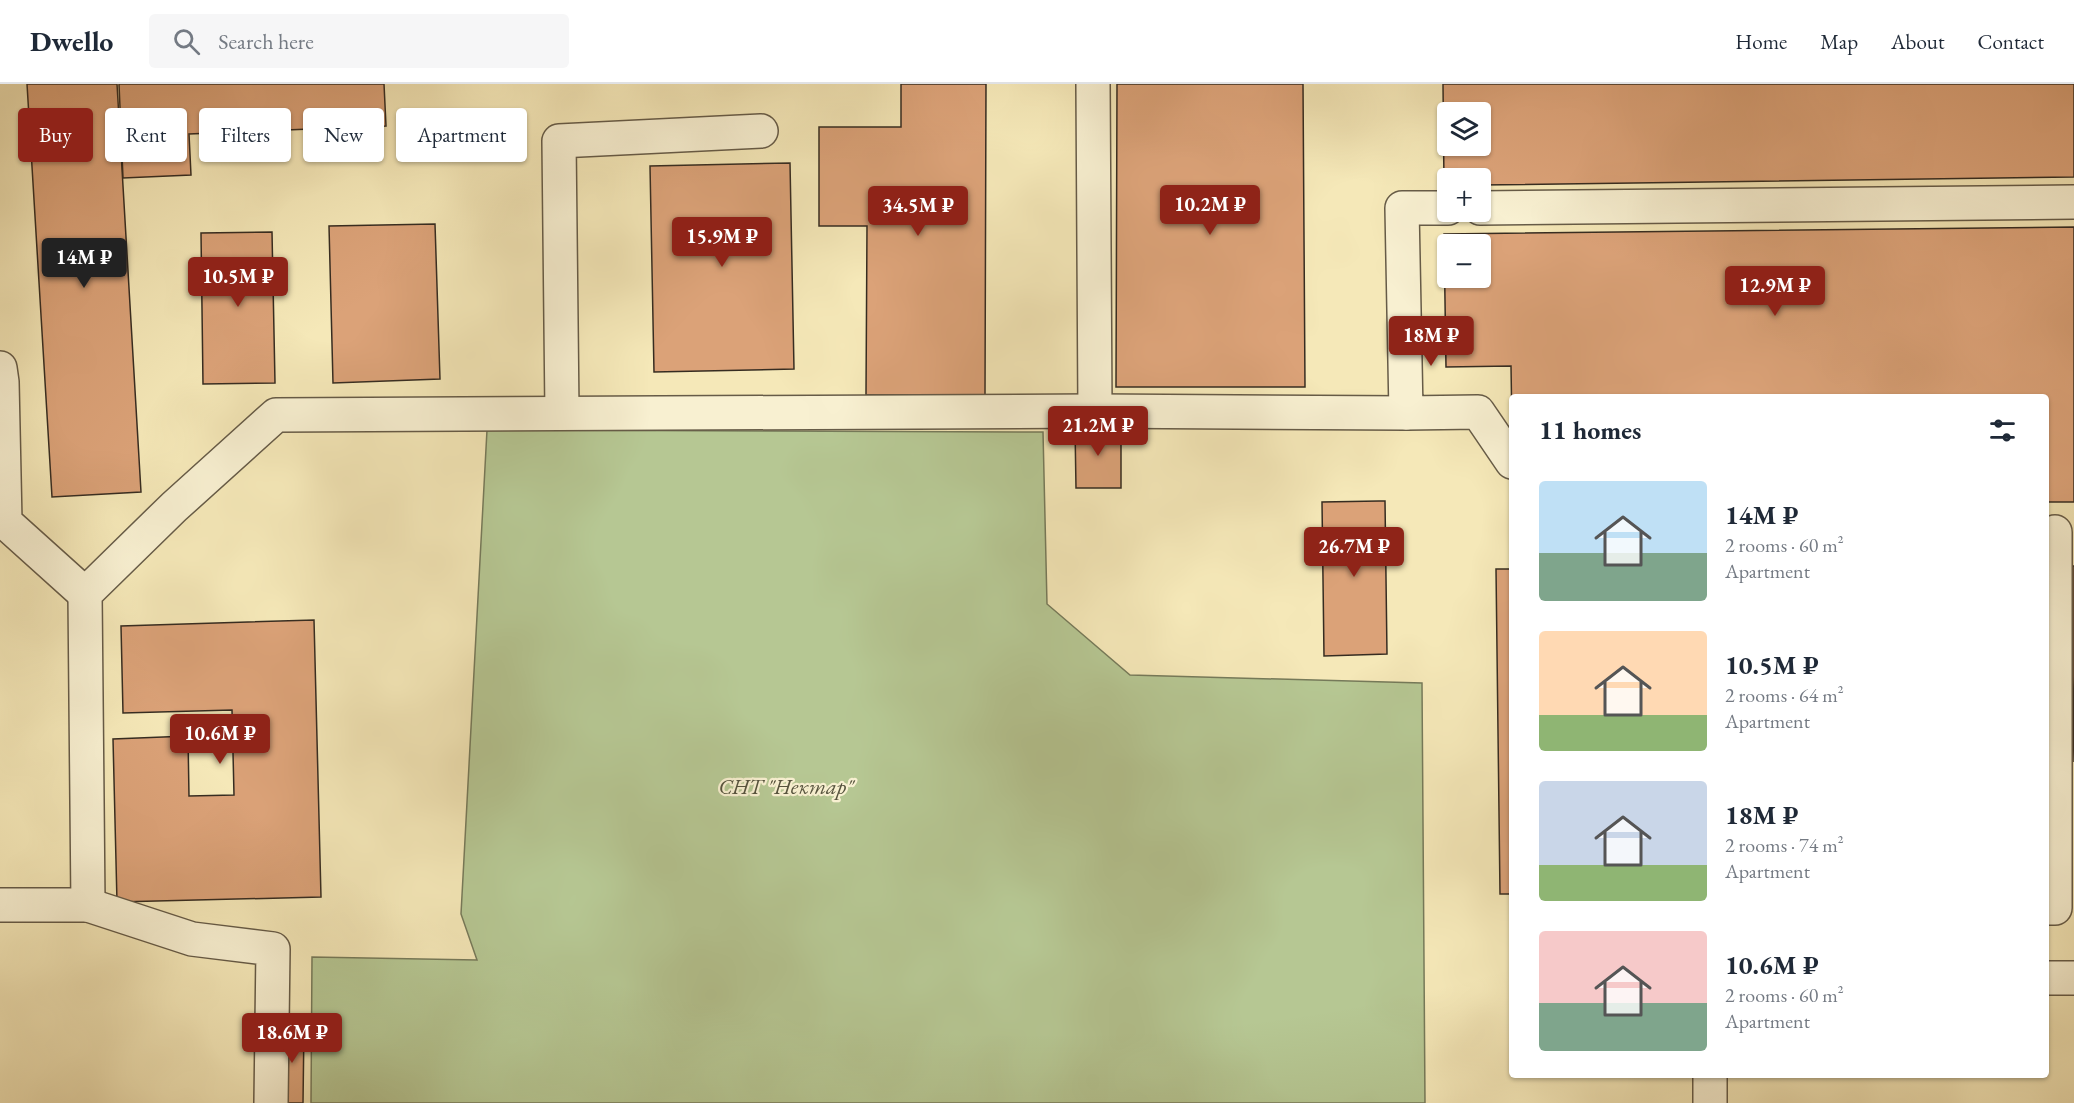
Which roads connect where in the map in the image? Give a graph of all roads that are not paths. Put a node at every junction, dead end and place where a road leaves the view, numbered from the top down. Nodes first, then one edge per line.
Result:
1 (1093, 84) edge
2 (761, 131) dead end
3 (2074, 202) edge
4 (1437, 208) edge
5 (1491, 208) edge
6 (0, 368) edge
7 (1095, 411) junction
8 (562, 413) junction
9 (1406, 413) junction
10 (1509, 458) edge
11 (2058, 532) edge
12 (85, 594) junction
13 (0, 905) edge
14 (88, 905) junction
15 (2049, 908) edge
16 (2049, 978) edge
17 (2074, 978) edge
18 (1710, 1078) edge
19 (271, 1103) edge
20 (1710, 1103) edge

1 - 7 street
2 - 8 street
3 - 5 street
4 - 9 street
6 - 12 street
7 - 8 street
7 - 9 street
8 - 12 street
9 - 10 street
11 - 15 street
12 - 14 street
13 - 14 street
14 - 19 street
16 - 17 street
18 - 20 street

